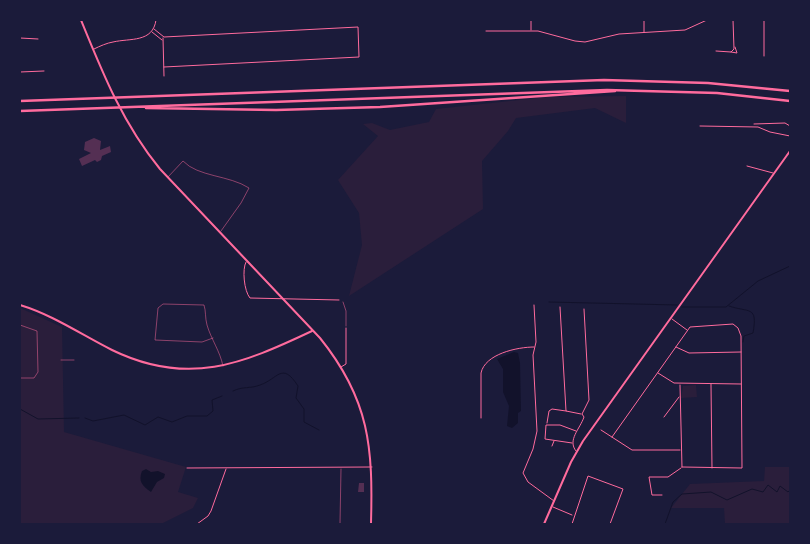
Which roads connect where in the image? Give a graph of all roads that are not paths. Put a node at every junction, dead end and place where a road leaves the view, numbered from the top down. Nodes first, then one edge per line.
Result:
1 (81, 20) edge
2 (156, 20) edge
3 (531, 20) edge
4 (644, 20) edge
5 (707, 20) edge
6 (734, 20) edge
7 (764, 20) edge
8 (154, 29) junction
9 (531, 30) junction
10 (486, 31) dead end
11 (152, 32) junction
12 (644, 32) junction
13 (164, 37) junction
14 (20, 38) edge
15 (38, 39) dead end
16 (162, 40) junction
17 (734, 47) junction
18 (93, 49) junction
19 (716, 51) dead end
20 (731, 52) junction
21 (764, 56) dead end
22 (164, 67) junction
23 (44, 71) dead end
24 (20, 72) edge
25 (164, 76) dead end
26 (626, 90) junction
27 (790, 91) edge
28 (20, 101) edge
29 (790, 101) edge
30 (137, 107) junction
31 (20, 111) edge
32 (754, 124) dead end
33 (700, 126) dead end
34 (790, 126) edge
35 (790, 136) edge
36 (790, 151) edge
37 (747, 166) dead end
38 (774, 174) junction
39 (168, 177) junction
40 (220, 233) junction
41 (246, 261) junction
42 (283, 299) junction
43 (339, 300) road end
44 (20, 305) edge
45 (534, 305) dead end
46 (560, 307) dead end
47 (584, 310) dead end
48 (671, 318) junction
49 (346, 328) road end
50 (687, 330) junction
51 (313, 331) junction
52 (213, 338) junction
53 (535, 347) junction
54 (676, 347) junction
55 (741, 352) junction
56 (61, 360) dead end
57 (74, 360) dead end
58 (223, 366) junction
59 (341, 367) junction
60 (658, 372) junction
61 (680, 384) junction
62 (711, 384) junction
63 (742, 384) junction
64 (680, 397) junction
65 (566, 410) junction
66 (582, 414) junction
67 (481, 418) dead end
68 (664, 418) dead end
69 (547, 424) junction
70 (601, 430) dead end
71 (576, 431) junction
72 (612, 437) junction
73 (545, 439) junction
74 (542, 441) dead end
75 (554, 441) junction
76 (564, 442) junction
77 (572, 443) junction
78 (552, 446) dead end
79 (562, 446) dead end
80 (680, 450) junction
81 (576, 452) junction
82 (372, 467) junction
83 (682, 467) junction
84 (187, 468) dead end
85 (226, 468) junction
86 (341, 468) junction
87 (712, 468) junction
88 (662, 495) dead end
89 (554, 501) junction
90 (552, 507) junction
91 (573, 515) junction
92 (198, 524) edge
93 (340, 524) edge
94 (371, 524) edge
95 (544, 524) edge
96 (572, 524) edge
97 (610, 524) edge

1 - 18 main road
2 - 8 street
3 - 9 street
4 - 12 street
5 - 12 street
6 - 17 street
7 - 21 street
8 - 11 street
8 - 13 street
9 - 10 street
9 - 12 street
11 - 16 street
11 - 18 street
13 - 16 street
13 - 22 street
14 - 15 street
16 - 22 street
17 - 20 street
17 - 20 street
18 - 39 main road
19 - 20 street
22 - 25 street
23 - 24 street
26 - 29 highway
26 - 30 highway
26 - 30 highway
27 - 28 highway
30 - 31 highway
32 - 34 street
33 - 35 street
36 - 38 main road
37 - 38 street
38 - 48 main road
39 - 40 main road
39 - 40 street
40 - 41 main road
41 - 42 main road
41 - 42 street
42 - 43 street
42 - 51 main road
44 - 58 main road
45 - 53 street
46 - 65 street
47 - 66 street
48 - 50 street
48 - 81 main road
49 - 59 street
50 - 54 street
50 - 55 street
51 - 58 main road
51 - 59 main road
52 - 52 street
52 - 58 street
53 - 67 street
53 - 89 street
54 - 55 street
54 - 60 street
55 - 63 street
56 - 57 street
59 - 82 main road
60 - 61 street
60 - 72 street
61 - 62 street
61 - 64 street
62 - 63 street
62 - 87 street
63 - 87 street
64 - 68 street
64 - 80 street
65 - 66 street
65 - 69 street
66 - 71 street
69 - 71 street
69 - 73 street
70 - 72 street
71 - 77 street
72 - 80 street
73 - 74 street
73 - 75 street
75 - 76 street
75 - 78 street
76 - 77 street
76 - 79 street
77 - 81 street
80 - 83 street
81 - 89 main road
82 - 86 street
82 - 94 main road
83 - 87 street
83 - 88 street
84 - 85 street
85 - 86 street
85 - 92 street
86 - 93 street
89 - 90 main road
90 - 91 street
90 - 95 main road
91 - 96 street
91 - 97 street

